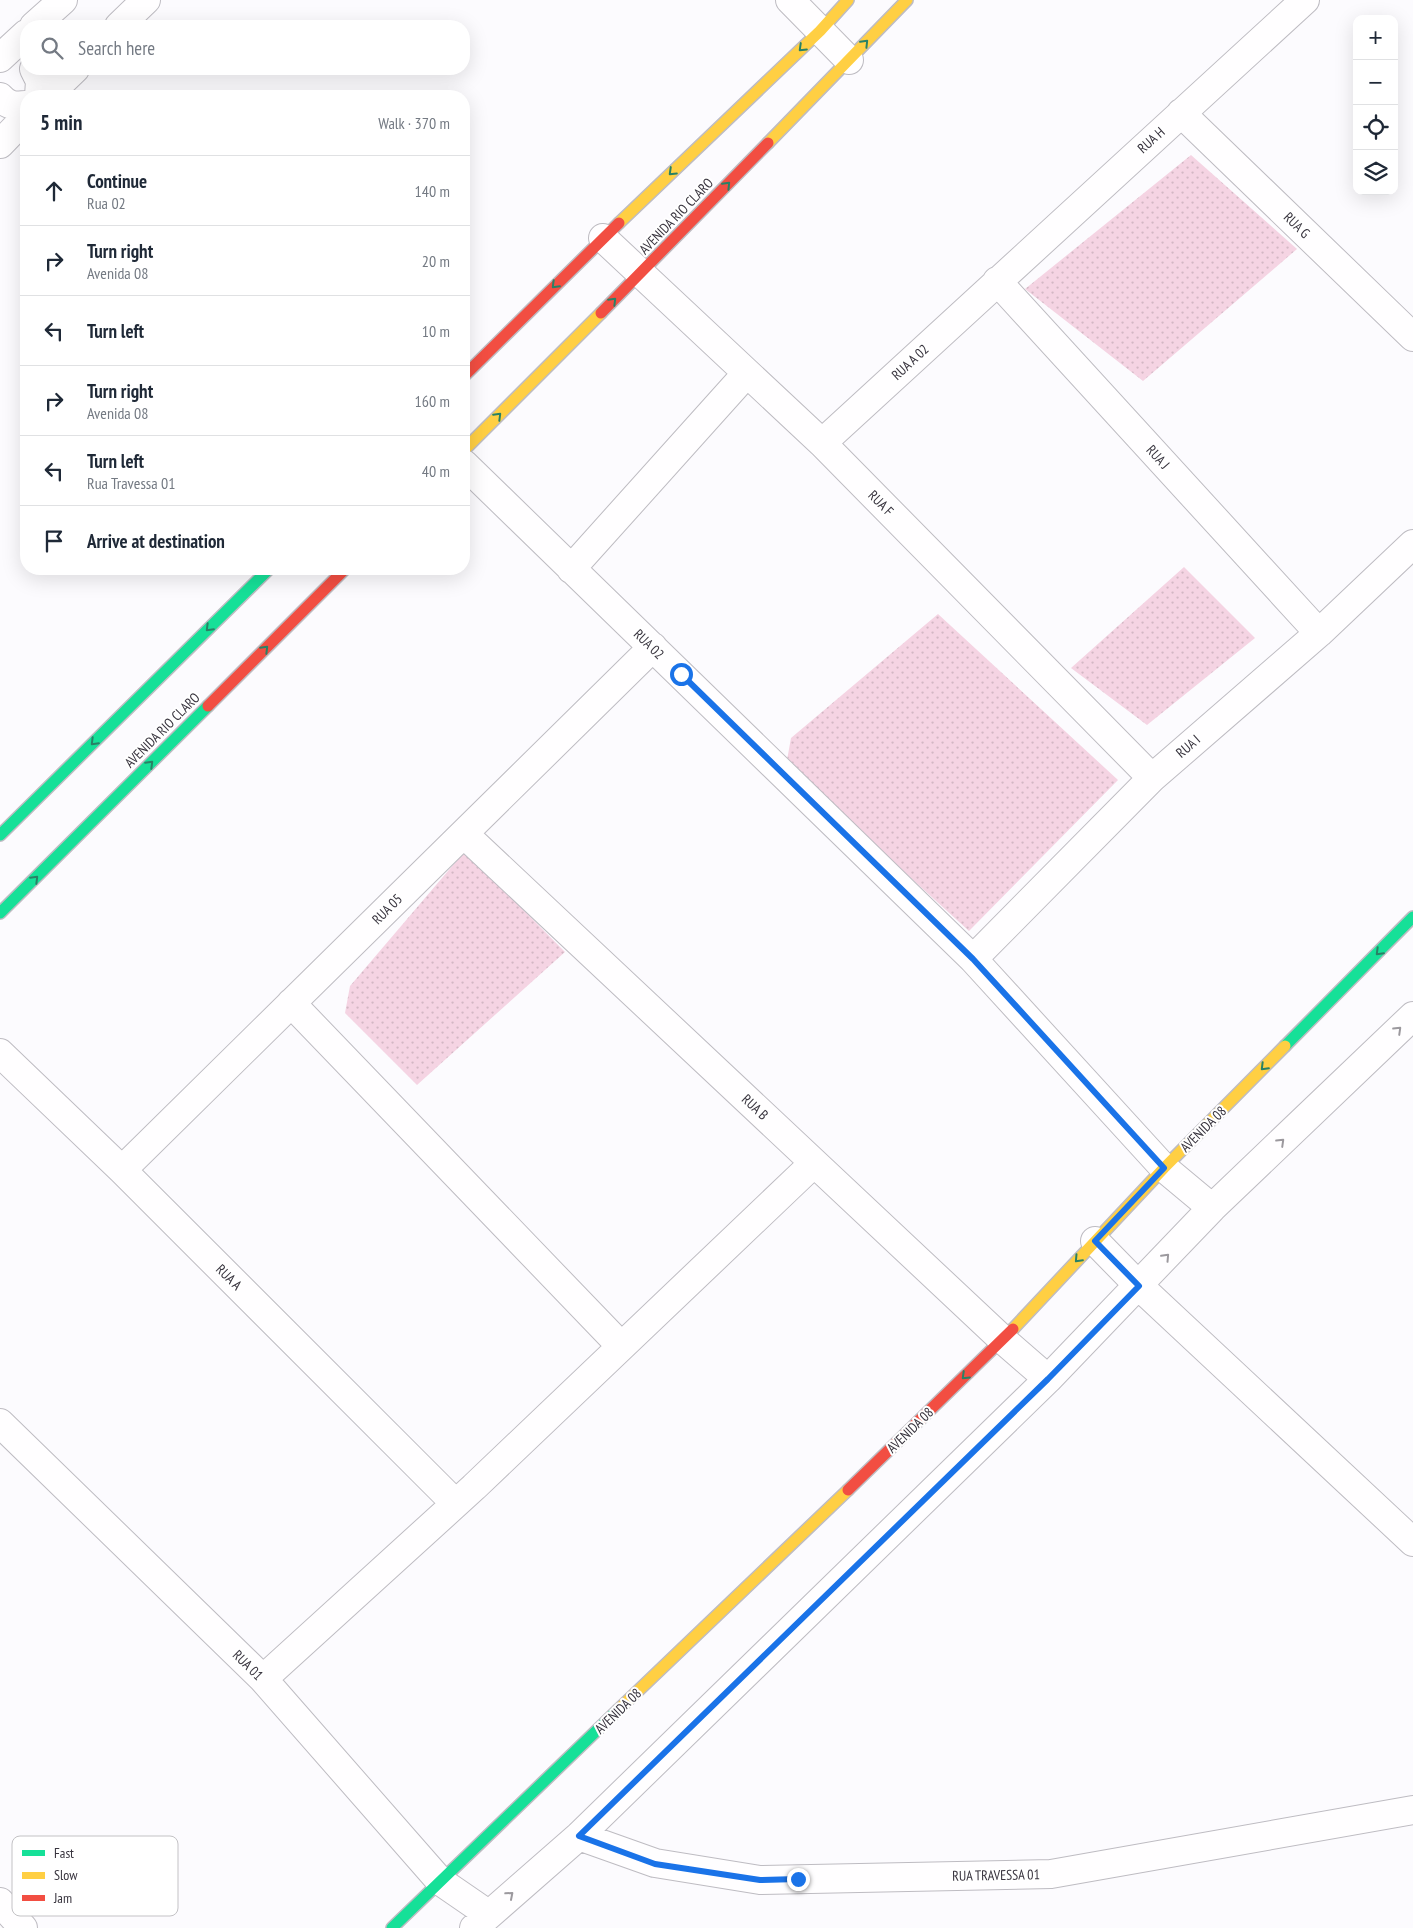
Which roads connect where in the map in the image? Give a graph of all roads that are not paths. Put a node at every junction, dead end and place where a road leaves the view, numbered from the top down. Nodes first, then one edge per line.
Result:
1 (63, 0) edge
2 (146, 0) edge
3 (790, 0) edge
4 (848, 0) edge
5 (907, 0) edge
6 (1305, 0) edge
7 (41, 20) edge
8 (125, 20) edge
9 (820, 30) junction
10 (20, 40) edge
11 (0, 59) edge
12 (849, 60) junction
13 (20, 61) edge
14 (37, 75) edge
15 (70, 75) edge
16 (39, 90) edge
17 (53, 90) edge
18 (0, 97) edge
19 (20, 106) edge
20 (1181, 113) junction
21 (20, 124) edge
22 (0, 144) edge
23 (603, 238) junction
24 (641, 274) junction
25 (997, 281) junction
26 (1413, 337) edge
27 (470, 370) edge
28 (747, 373) junction
29 (822, 443) junction
30 (470, 444) edge
31 (470, 470) edge
32 (1413, 544) edge
33 (571, 569) junction
34 (262, 575) edge
35 (339, 575) edge
36 (1319, 632) junction
37 (653, 647) junction
38 (1152, 778) junction
39 (464, 834) junction
40 (0, 835) edge
41 (2, 906) edge
42 (1413, 917) edge
43 (973, 959) junction
44 (291, 1003) junction
45 (1413, 1016) edge
46 (0, 1054) edge
47 (814, 1162) junction
48 (1164, 1168) junction
49 (122, 1170) junction
50 (1212, 1208) junction
51 (1095, 1241) junction
52 (1139, 1286) junction
53 (1003, 1340) junction
54 (621, 1346) junction
55 (1048, 1379) junction
56 (0, 1423) edge
57 (455, 1503) junction
58 (1413, 1542) edge
59 (263, 1679) junction
60 (1413, 1810) edge
61 (579, 1836) junction
62 (440, 1881) junction
63 (0, 1902) edge
64 (12, 1916) edge
65 (12, 1916) edge
66 (481, 1921) edge
67 (23, 1928) edge
68 (392, 1928) edge

1 - 7 street
2 - 8 street
3 - 9 street
4 - 9 street
12 -> 5 street, AVENIDA RIO CLARO
6 - 20 street, RUA H
9 - 12 street
9 -> 23 street
10 - 11 street
11 - 13 street
24 -> 12 street, AVENIDA RIO CLARO
14 - 16 street
15 - 17 street
18 - 19 street
20 - 25 street, RUA H
20 - 26 street, RUA G
21 - 22 street
23 - 24 street, RUA F
23 -> 27 street
24 - 28 street, RUA F
30 -> 24 street, AVENIDA RIO CLARO
25 - 29 street, RUA A 02
25 - 36 street, RUA J
28 - 29 street, RUA F
28 - 33 street
29 - 38 street, RUA F
31 - 33 street, RUA 02
32 - 36 street, RUA I
33 - 37 street, RUA 02
34 -> 40 street
41 -> 35 street, AVENIDA RIO CLARO
36 - 38 street, RUA I
37 - 39 street, RUA 05
37 - 43 street, RUA 02
38 - 43 street, RUA I
39 - 44 street, RUA 05
39 - 47 street, RUA B
42 -> 48 street, AVENIDA 08
43 - 48 street, RUA 02
44 - 49 street, RUA 05
44 - 54 street
50 -> 45 street
46 - 49 street, RUA A
47 - 53 street, RUA B
47 - 54 street
48 - 50 street, RUA 02
48 - 51 street, AVENIDA 08
49 - 57 street, RUA A
52 -> 50 street
51 - 52 street
51 -> 53 street, AVENIDA 08
52 - 55 street
52 - 58 street
53 - 55 street, RUA B
53 -> 62 street, AVENIDA 08
54 - 57 street
55 - 61 street
56 - 59 street, RUA 01
57 - 59 street
59 - 62 street, RUA 01
60 - 61 street, RUA TRAVESSA 01
66 -> 61 street
62 - 66 street, RUA 01
62 - 68 street, AVENIDA 08
63 - 65 street
64 - 67 street

